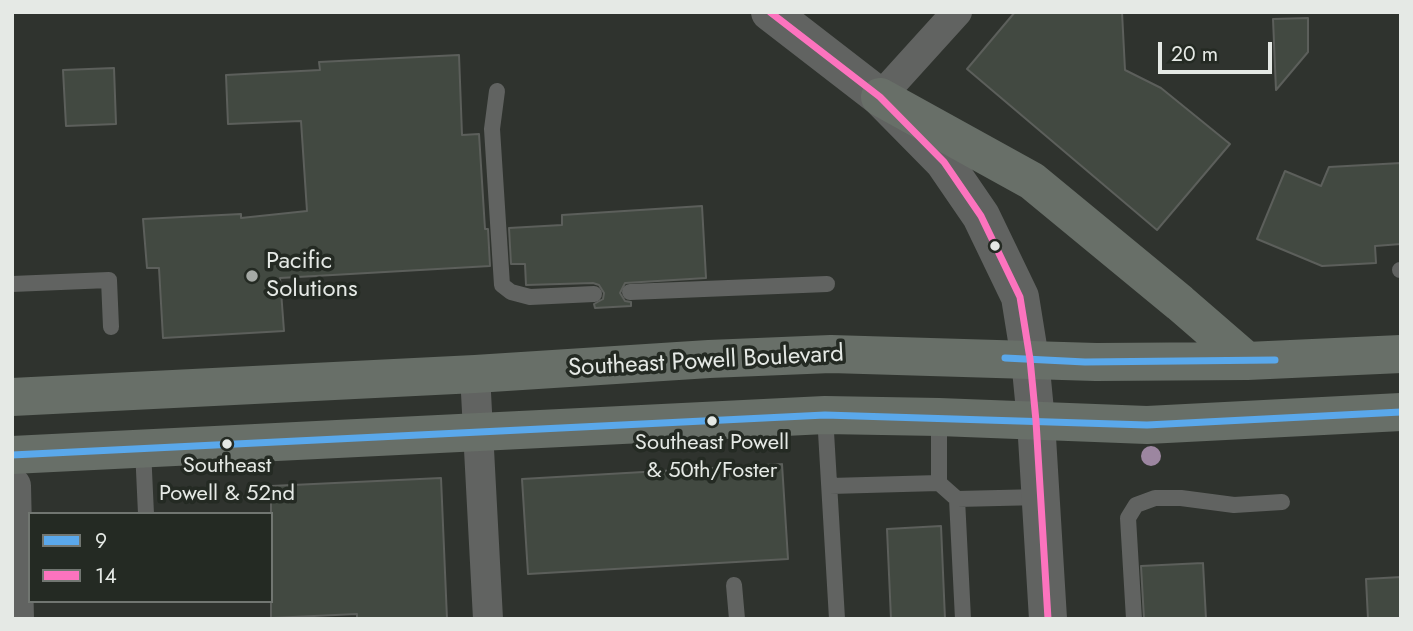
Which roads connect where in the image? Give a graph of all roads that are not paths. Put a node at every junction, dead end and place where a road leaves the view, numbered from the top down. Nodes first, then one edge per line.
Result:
1 (770, 12) edge
2 (957, 12) edge
3 (497, 90) dead end
4 (880, 97) junction
5 (12, 284) edge
6 (827, 284) dead end
7 (630, 292) dead end
8 (594, 294) dead end
9 (111, 327) dead end
10 (1401, 354) edge
11 (1030, 359) junction
12 (1247, 361) junction
13 (475, 374) junction
14 (12, 397) edge
15 (1401, 412) edge
16 (825, 415) junction
17 (939, 417) junction
18 (1036, 421) junction
19 (478, 431) junction
20 (143, 449) junction
21 (12, 455) edge
22 (939, 483) junction
23 (12, 485) edge
24 (830, 486) junction
25 (1041, 497) junction
26 (957, 499) junction
27 (1282, 502) dead end
28 (146, 512) edge
29 (22, 560) edge
30 (734, 585) dead end
31 (15, 619) edge
32 (488, 619) edge
33 (737, 619) edge
34 (837, 619) edge
35 (963, 619) edge
36 (1048, 619) edge
37 (1134, 619) edge

1 - 4 main road
2 - 4 street
3 - 8 lane
4 - 11 main road
4 - 12 main road
5 - 9 lane
6 - 7 lane
10 - 12 main road, Southeast Powell Boulevard
11 - 12 main road, Southeast Powell Boulevard
11 - 13 main road, Southeast Powell Boulevard
11 - 18 main road
13 - 14 main road, Southeast Powell Boulevard
13 - 19 street
15 - 18 main road
16 - 17 main road
16 - 19 main road
16 - 24 lane
17 - 18 main road
17 - 22 lane
18 - 25 main road
19 - 20 main road
19 - 32 street
20 - 21 main road
20 - 28 lane
22 - 24 lane
22 - 26 lane
23 - 29 main road
24 - 34 lane
25 - 26 lane
25 - 36 main road
26 - 35 lane
27 - 37 lane
29 - 31 main road
30 - 33 lane

